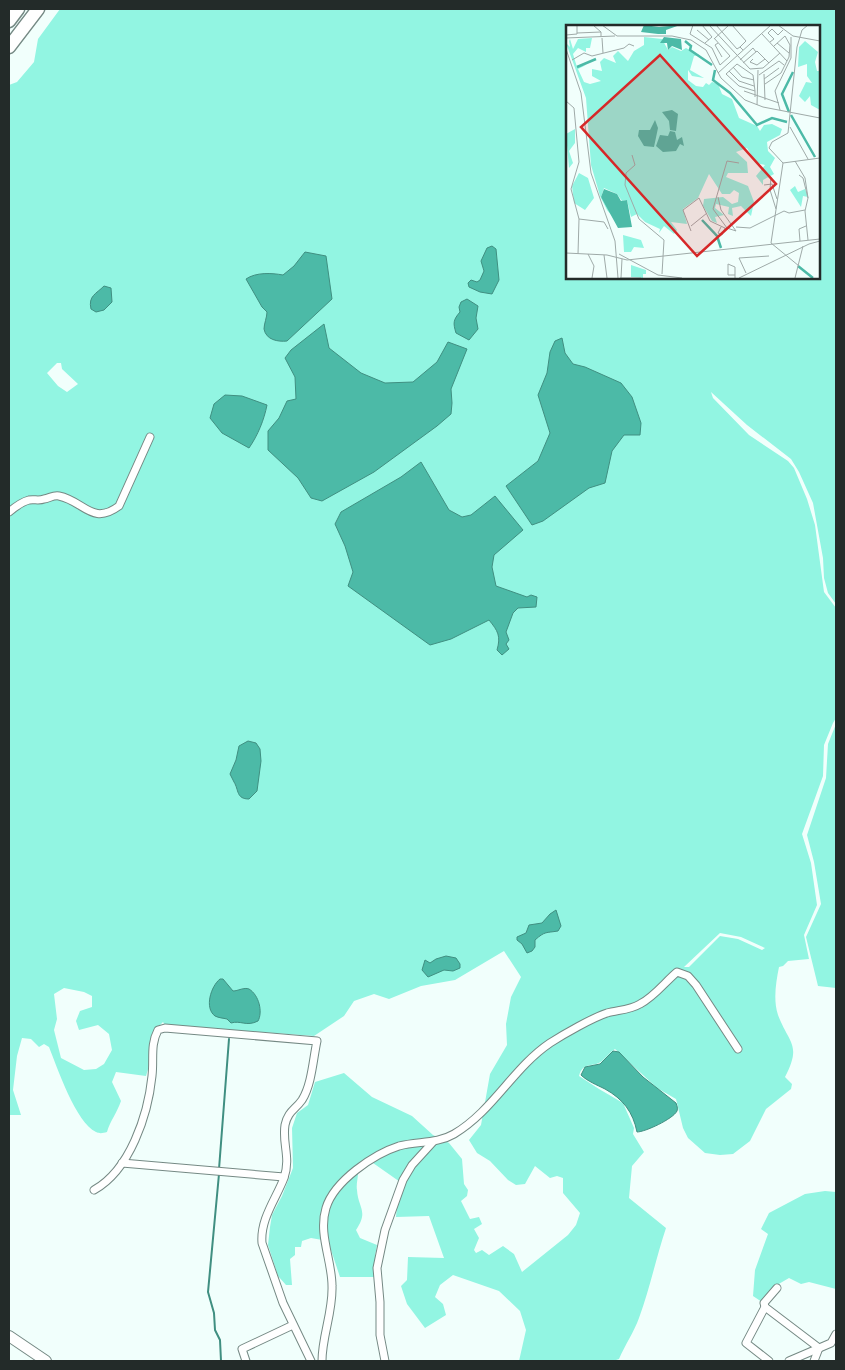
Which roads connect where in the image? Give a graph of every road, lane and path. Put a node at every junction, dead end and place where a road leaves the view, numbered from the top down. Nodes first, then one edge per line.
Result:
1 (18, 9) edge
2 (38, 9) edge
3 (9, 21) edge
4 (9, 47) edge
5 (150, 438) dead end
6 (9, 512) edge
7 (738, 1049) dead end
8 (433, 1142) junction
9 (122, 1164) junction
10 (284, 1178) junction
11 (94, 1190) dead end
12 (777, 1288) dead end
13 (765, 1307) junction
14 (293, 1325) junction
15 (836, 1334) edge
16 (9, 1336) edge
17 (819, 1348) junction
18 (46, 1361) edge
19 (246, 1361) edge
20 (309, 1361) edge
21 (322, 1361) edge
22 (385, 1361) edge
23 (769, 1361) edge
24 (789, 1361) edge
25 (814, 1361) edge

1 - 3 highway
2 - 4 highway
5 - 6 street
7 - 8 street
8 - 21 street
8 - 22 street
9 - 10 street
9 - 10 street
9 - 11 street
10 - 14 street
12 - 13 street
13 - 17 street
13 - 23 street
14 - 19 street
14 - 20 street
15 - 17 street
16 - 18 main road
17 - 24 street
17 - 25 street

